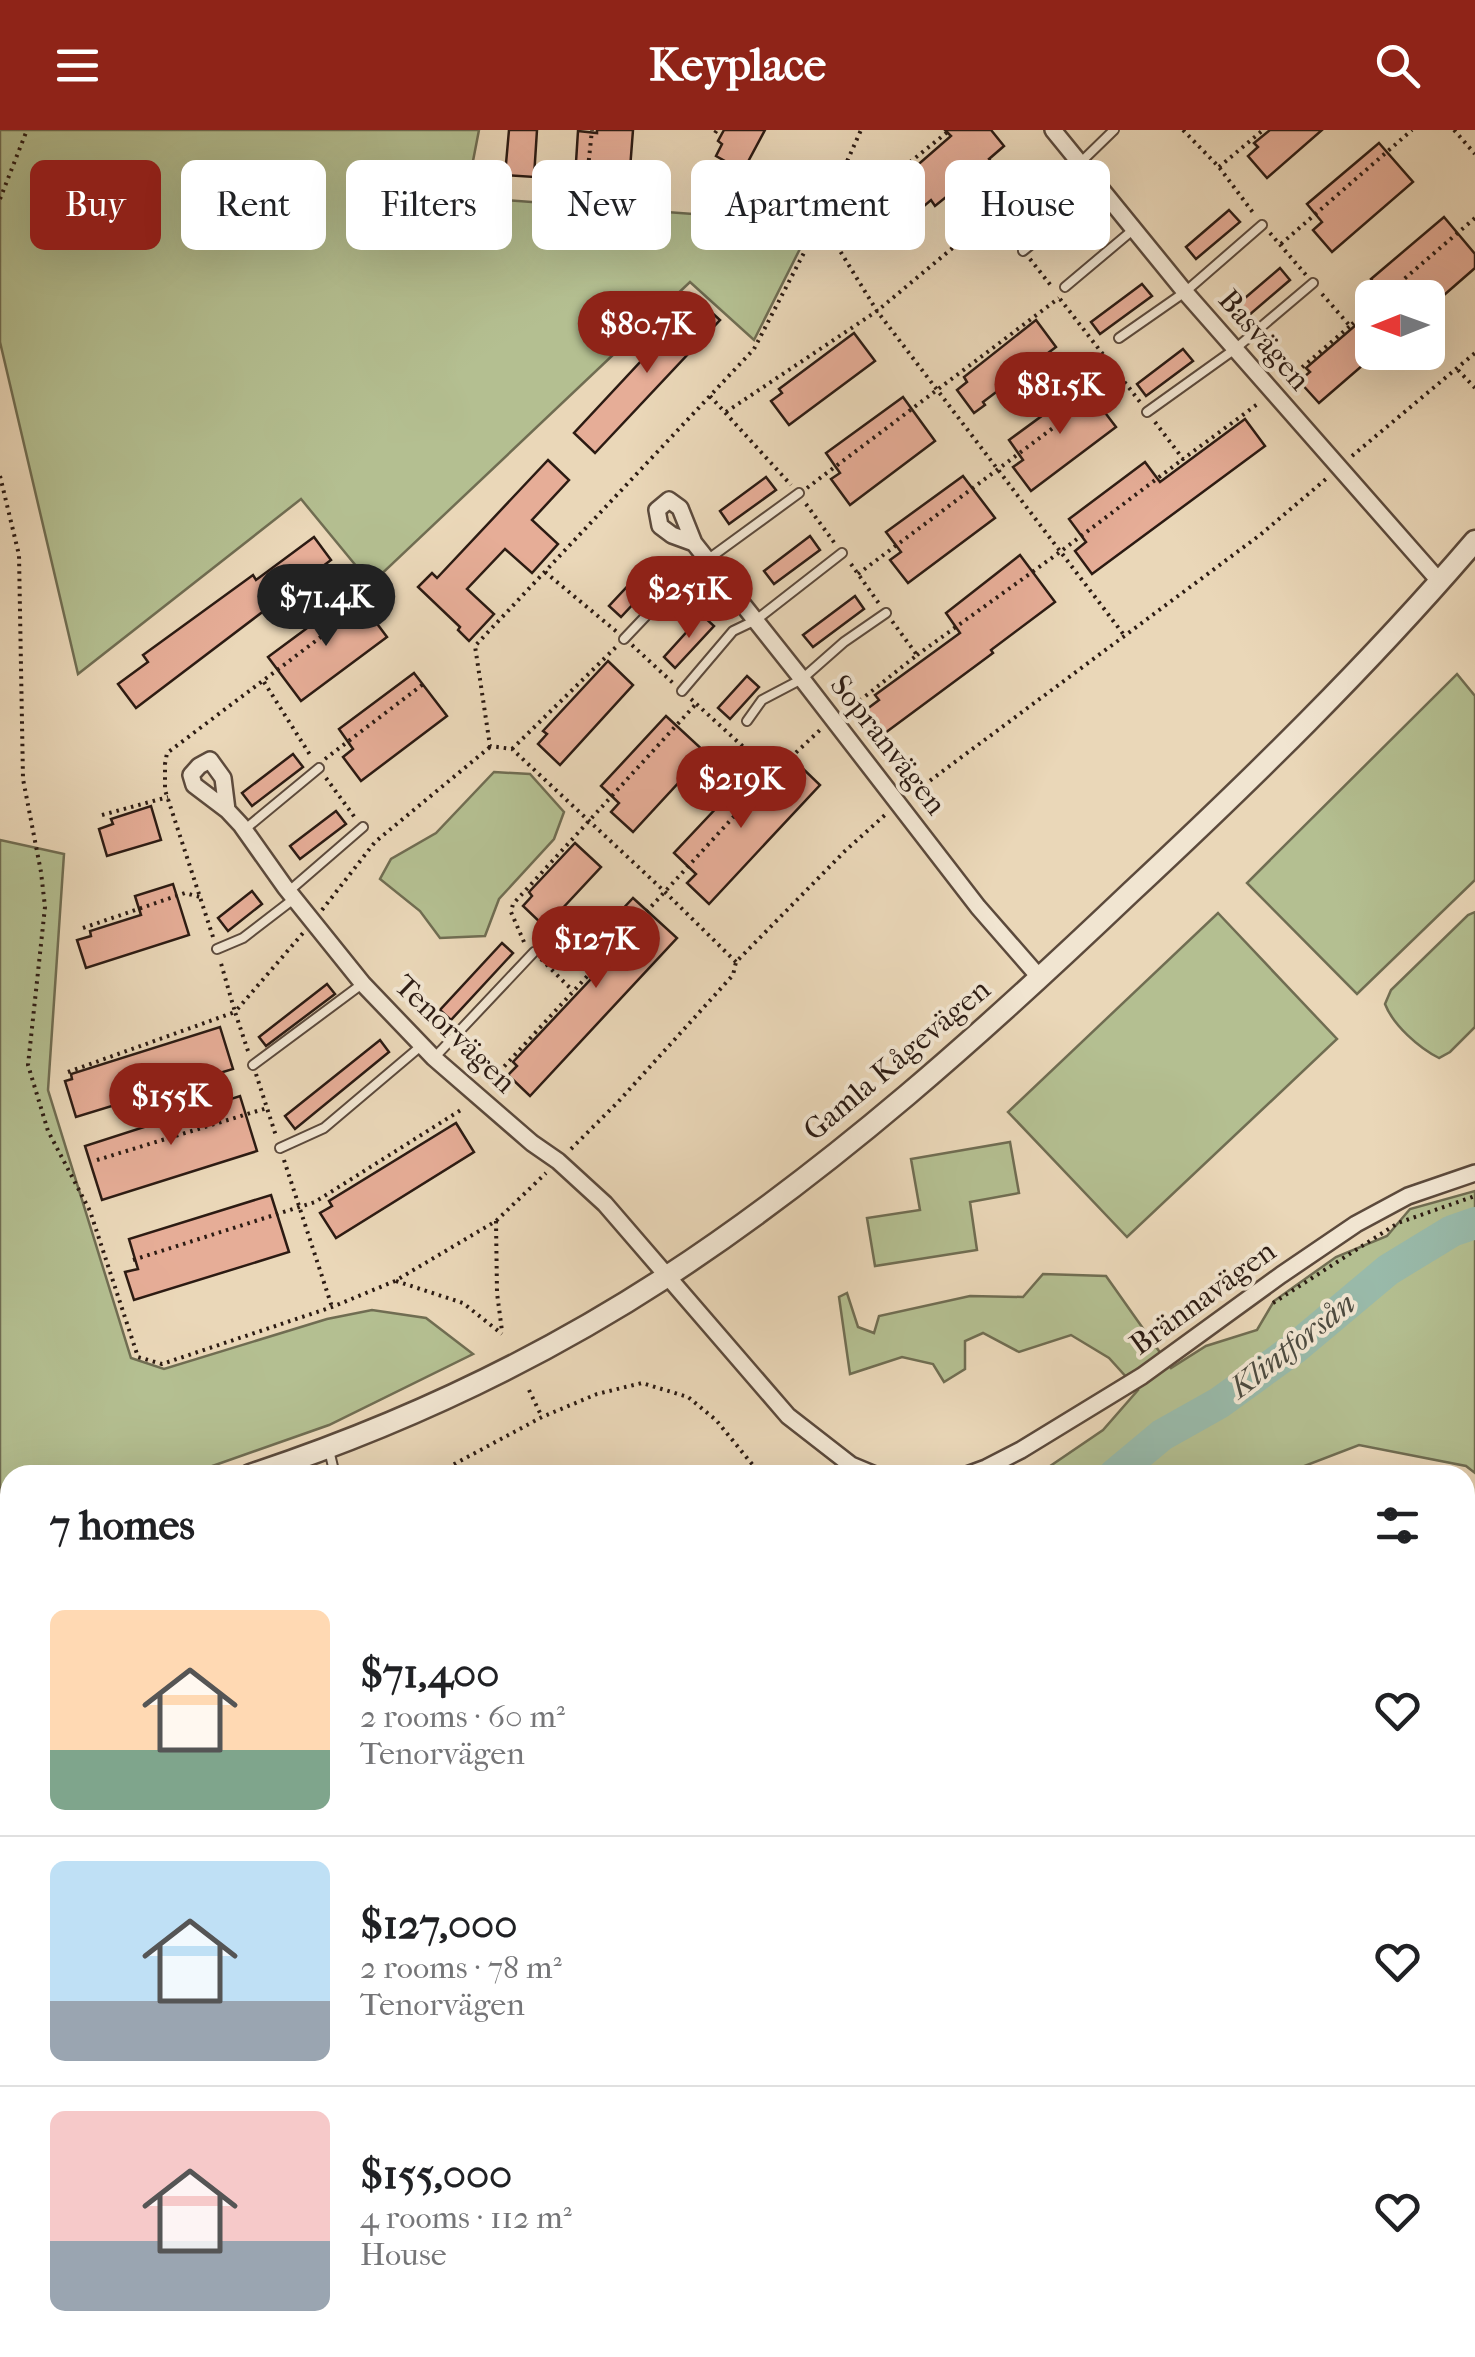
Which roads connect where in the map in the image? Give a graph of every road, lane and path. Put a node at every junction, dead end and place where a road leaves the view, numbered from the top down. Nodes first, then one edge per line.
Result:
1 (26, 130) edge
2 (592, 130) edge
3 (861, 130) edge
4 (950, 130) edge
5 (1053, 130) edge
6 (1114, 130) edge
7 (1183, 130) edge
8 (1262, 130) edge
9 (1412, 130) edge
10 (1454, 130) edge
11 (1475, 154) edge
12 (1075, 156) junction
13 (589, 160) edge
14 (848, 160) edge
15 (913, 160) edge
16 (1069, 160) edge
17 (1078, 160) edge
18 (1219, 168) junction
19 (0, 200) edge
20 (1110, 200) edge
21 (1475, 218) edge
22 (1262, 225) junction
23 (1134, 229) junction
24 (1281, 244) junction
25 (805, 250) edge
26 (841, 250) edge
27 (951, 250) edge
28 (1023, 251) edge
29 (1403, 280) edge
30 (1312, 283) junction
31 (1065, 287) dead end
32 (1185, 292) junction
33 (1060, 298) junction
34 (877, 311) junction
35 (1355, 321) edge
36 (1350, 326) junction
37 (1119, 338) dead end
38 (1235, 349) junction
39 (1475, 353) edge
40 (1457, 369) junction
41 (1121, 378) junction
42 (1475, 388) edge
43 (937, 390) junction
44 (1273, 392) junction
45 (726, 412) dead end
46 (1148, 412) junction
47 (1183, 459) junction
48 (997, 468) junction
49 (1339, 468) junction
50 (0, 476) edge
51 (799, 494) joint
52 (1475, 541) edge
53 (694, 544) dead end
54 (1060, 552) junction
55 (842, 553) dead end
56 (708, 559) junction
57 (858, 574) dead end
58 (1440, 582) junction
59 (886, 613) dead end
60 (756, 620) junction
61 (1124, 635) junction
62 (624, 639) joint
63 (917, 655) dead end
64 (802, 679) junction
65 (426, 682) dead end
66 (682, 691) dead end
67 (696, 704) dead end
68 (747, 721) dead end
69 (490, 746) junction
70 (512, 749) junction
71 (318, 767) joint
72 (773, 774) dead end
73 (168, 798) dead end
74 (899, 803) junction
75 (226, 810) dead end
76 (102, 815) dead end
77 (588, 819) junction
78 (363, 827) dead end
79 (244, 830) junction
80 (664, 891) junction
81 (292, 894) junction
82 (200, 897) dead end
83 (313, 922) junction
84 (83, 928) dead end
85 (217, 949) dead end
86 (534, 952) junction
87 (736, 962) junction
88 (1040, 978) junction
89 (363, 984) junction
90 (574, 991) junction
91 (235, 1012) junction
92 (421, 1046) junction
93 (434, 1058) junction
94 (253, 1064) junction
95 (68, 1072) dead end
96 (477, 1096) junction
97 (268, 1108) junction
98 (280, 1148) junction
99 (97, 1160) dead end
100 (558, 1162) junction
101 (1475, 1173) edge
102 (298, 1205) junction
103 (496, 1221) junction
104 (134, 1260) dead end
105 (668, 1276) junction
106 (395, 1280) junction
107 (332, 1307) junction
108 (529, 1390) dead end
109 (542, 1416) junction
110 (328, 1446) junction
111 (277, 1465) edge
112 (333, 1465) edge
113 (452, 1465) edge
114 (754, 1465) edge
115 (842, 1465) edge
116 (992, 1465) edge

1 - 19 path
2 - 13 path
3 - 14 path
4 - 15 path
5 - 12 street, Basvägen
6 - 12 lane
7 - 18 path
8 - 18 path
9 - 24 path
10 - 11 path
12 - 16 path
12 - 17 street, Basvägen
18 - 22 path
20 - 23 street, Basvägen
21 - 29 path
22 - 24 path
22 - 32 lane
23 - 31 lane
23 - 32 street, Basvägen
24 - 30 path
25 - 69 path
26 - 34 path
27 - 34 path
28 - 33 path
30 - 36 path
30 - 38 lane
32 - 37 lane
32 - 38 street, Basvägen
33 - 41 path
33 - 43 path
34 - 43 path
34 - 45 path
35 - 36 path
36 - 44 path
38 - 44 street, Basvägen
38 - 46 lane
39 - 40 path
40 - 42 path
40 - 49 path
41 - 46 path
41 - 48 path
43 - 48 path
43 - 51 path
44 - 47 path
44 - 49 street, Basvägen
46 - 47 path
47 - 54 path
48 - 54 path
48 - 57 path
49 - 58 street, Basvägen
49 - 61 path
50 - 107 path
51 - 56 lane
52 - 58 street, Gamla Kågevägen
53 - 56 street, Sopranvägen
54 - 61 path
54 - 63 path
55 - 60 lane
56 - 60 street, Sopranvägen
56 - 62 lane
58 - 88 street, Gamla Kågevägen
59 - 64 lane
60 - 64 street, Sopranvägen
60 - 66 lane
61 - 74 path
62 - 70 path
64 - 68 lane
64 - 74 street, Sopranvägen
65 - 71 path
67 - 77 path
69 - 70 path
69 - 83 path
70 - 77 path
71 - 79 lane
72 - 80 path
73 - 76 path
74 - 87 path
74 - 88 street, Sopranvägen
75 - 79 street, Tenorvägen
77 - 80 path
77 - 86 path
78 - 81 lane
79 - 81 street, Tenorvägen
80 - 87 path
80 - 90 path
81 - 83 street, Tenorvägen
81 - 85 lane
82 - 84 path
83 - 89 street, Tenorvägen
83 - 91 path
86 - 90 path
86 - 93 lane
87 - 100 path
88 - 105 street, Gamla Kågevägen
89 - 92 street, Tenorvägen
89 - 94 lane
90 - 96 path
91 - 94 path
91 - 95 path
92 - 93 street, Tenorvägen
92 - 98 lane
93 - 96 street, Tenorvägen
94 - 97 path
96 - 100 street, Tenorvägen
96 - 102 path
97 - 98 path
97 - 99 path
98 - 102 path
100 - 103 path
100 - 105 street, Tenorvägen
101 - 116 street, Brännavägen
102 - 104 path
102 - 107 path
103 - 106 path
103 - 106 path
105 - 110 street, Gamla Kågevägen
105 - 115 street
106 - 107 path
108 - 109 path
109 - 113 path
109 - 114 path
110 - 111 street, Gamla Kågevägen
110 - 112 lane

